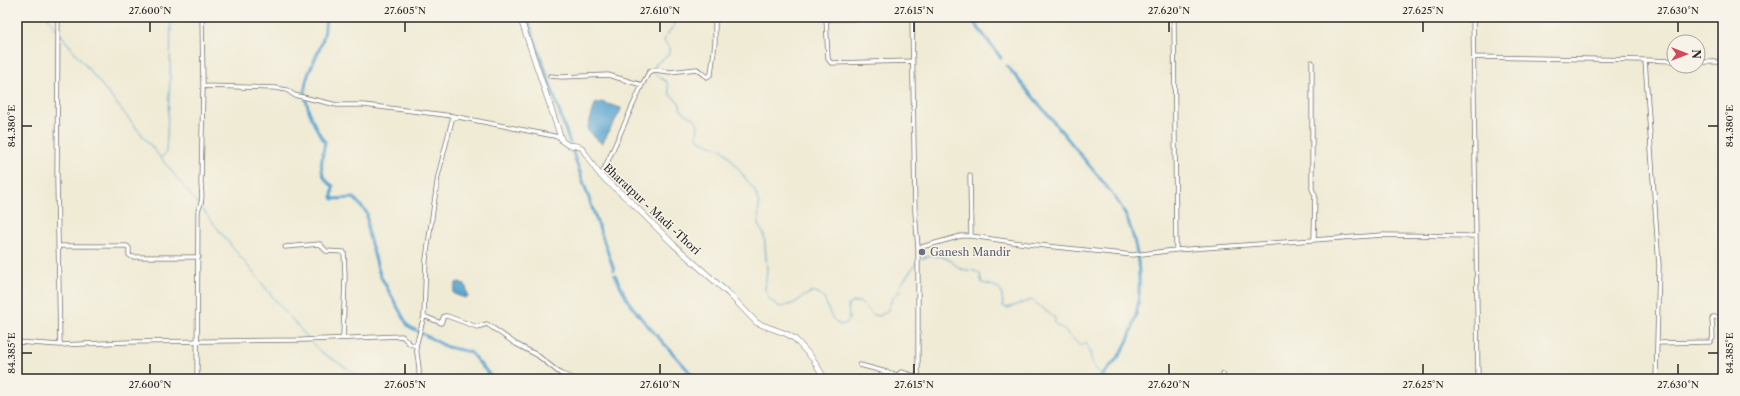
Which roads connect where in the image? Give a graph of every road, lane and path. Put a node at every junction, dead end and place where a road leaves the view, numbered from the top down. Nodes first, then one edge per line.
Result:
1 (58, 17) edge
2 (202, 17) edge
3 (520, 17) edge
4 (715, 17) edge
5 (912, 17) edge
6 (1174, 17) edge
7 (1473, 17) edge
8 (826, 18) edge
9 (1474, 57) junction
10 (1644, 60) junction
11 (913, 61) junction
12 (1666, 61) edge
13 (1312, 62) dead end
14 (1706, 62) edge
15 (1723, 62) edge
16 (550, 76) dead end
17 (642, 84) junction
18 (203, 86) junction
19 (453, 116) junction
20 (559, 137) junction
21 (970, 175) dead end
22 (602, 176) junction
23 (971, 236) junction
24 (1476, 236) junction
25 (1314, 239) junction
26 (58, 246) junction
27 (284, 247) dead end
28 (918, 248) junction
29 (1176, 250) junction
30 (199, 257) junction
31 (424, 316) junction
32 (1723, 316) edge
33 (343, 338) junction
34 (197, 341) junction
35 (17, 342) edge
36 (1657, 343) junction
37 (60, 345) junction
38 (416, 346) junction
39 (860, 365) dead end
40 (1223, 374) dead end
41 (918, 378) edge
42 (197, 379) edge
43 (418, 379) edge
44 (576, 379) edge
45 (824, 379) edge
46 (1222, 379) edge
47 (1478, 379) edge
48 (1656, 379) edge

1 - 26 street
2 - 18 street
3 - 20 main road
4 - 17 street
5 - 8 street
5 - 11 street
6 - 29 street
7 - 9 street
8 - 11 street
9 - 10 street
9 - 24 street
10 - 12 street
10 - 36 street
11 - 28 street
13 - 25 street
14 - 15 street
16 - 17 street
17 - 22 street
18 - 19 street
18 - 30 street
19 - 20 street
19 - 31 street
20 - 22 main road, Bharatpur - Madi -Thori
21 - 23 street
22 - 45 main road, Bharatpur - Madi -Thori
23 - 28 street
23 - 29 street
24 - 25 street
24 - 47 street
25 - 29 street
26 - 30 street
26 - 37 street
27 - 33 street
28 - 41 street
30 - 34 street
31 - 38 street
31 - 44 street
32 - 36 street
33 - 34 street
33 - 38 street
34 - 37 street
34 - 42 street
35 - 37 street
36 - 48 street
38 - 43 street
39 - 41 street
40 - 46 street

